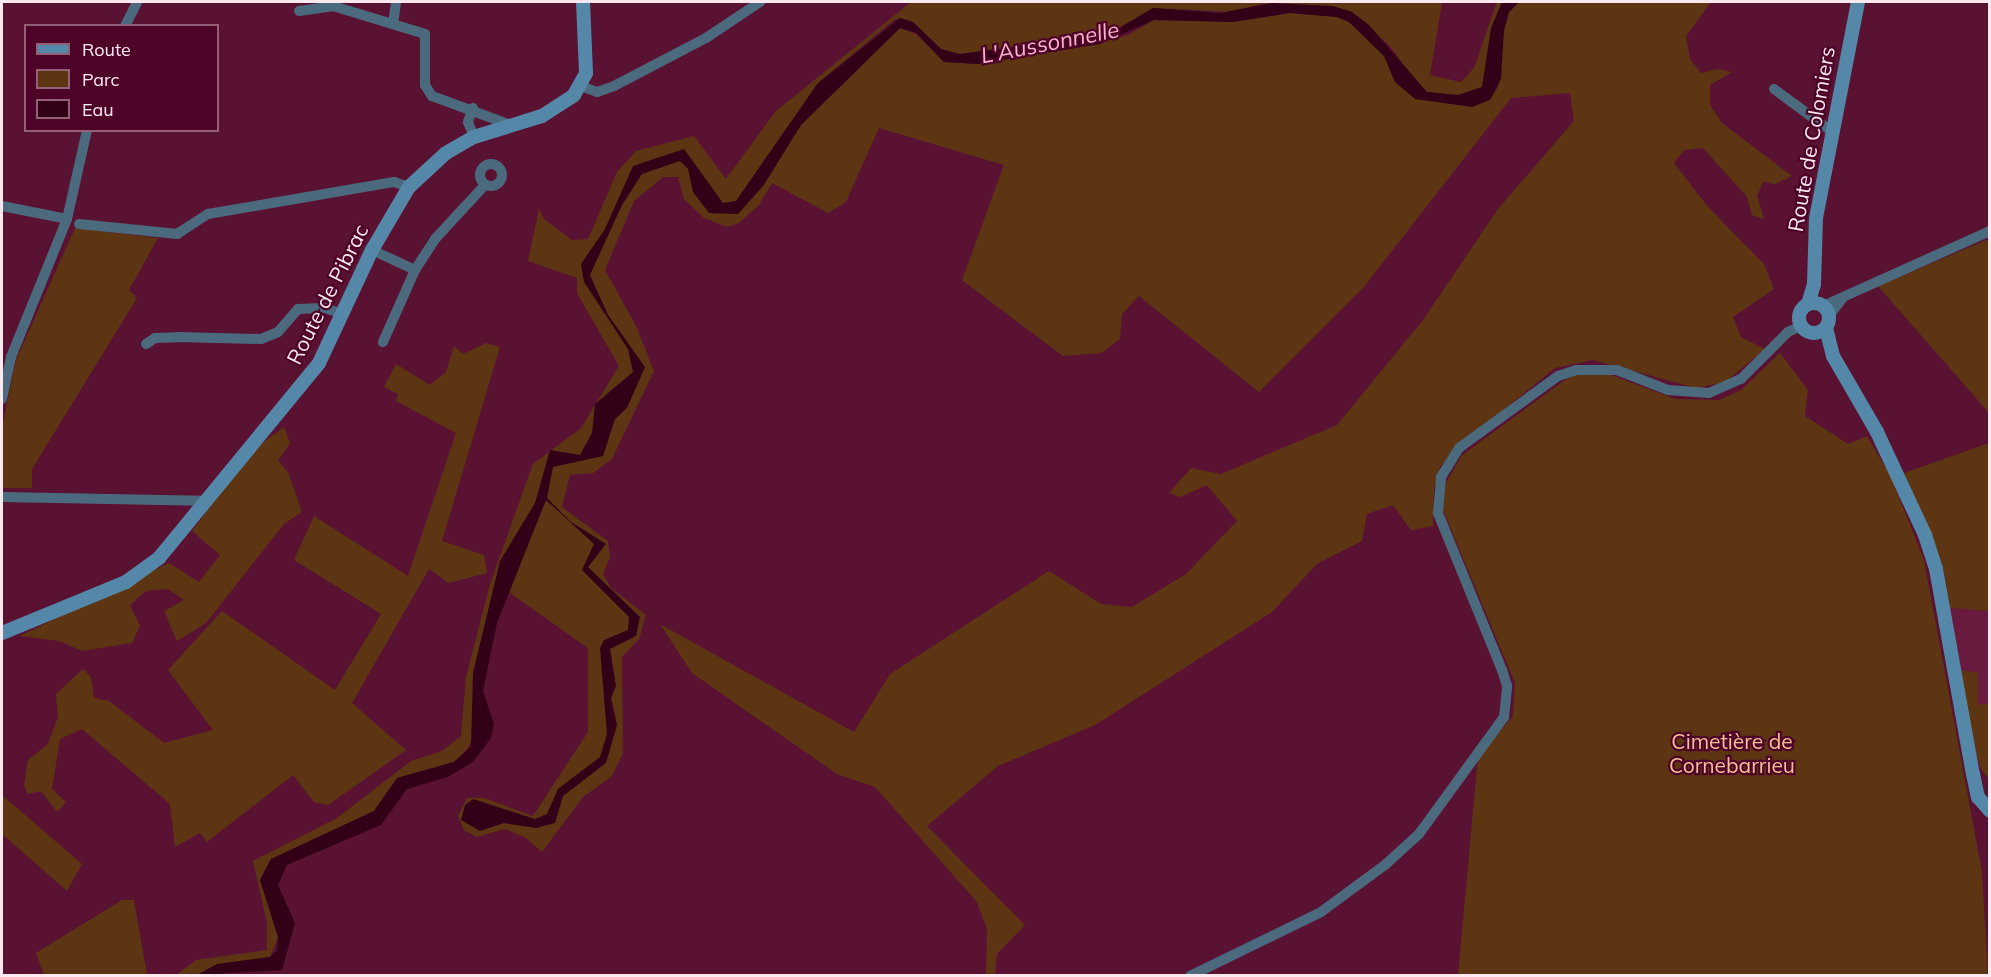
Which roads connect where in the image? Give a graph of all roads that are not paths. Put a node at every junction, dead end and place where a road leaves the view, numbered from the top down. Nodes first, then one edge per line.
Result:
1 (137, 2) edge
2 (396, 2) edge
3 (583, 2) edge
4 (760, 2) edge
5 (1858, 2) edge
6 (299, 11) dead end
7 (126, 24) edge
8 (393, 24) junction
9 (580, 86) junction
10 (1774, 89) dead end
11 (473, 108) junction
12 (508, 124) junction
13 (1832, 131) junction
14 (87, 132) edge
15 (474, 137) junction
16 (485, 185) dead end
17 (409, 187) junction
18 (2, 206) edge
19 (67, 219) junction
20 (79, 224) dead end
21 (1989, 231) edge
22 (372, 250) junction
23 (415, 270) junction
24 (342, 314) junction
25 (1817, 317) junction
26 (383, 342) dead end
27 (146, 344) dead end
28 (2, 399) edge
29 (2, 497) edge
30 (203, 501) junction
31 (2, 633) edge
32 (1976, 784) junction
33 (1989, 796) edge
34 (1989, 811) edge
35 (1190, 975) edge

1 - 7 street
2 - 8 street
3 - 9 main road
4 - 9 street
5 - 13 main road, Route de Colomiers
6 - 8 street
8 - 11 street
9 - 12 main road, Route de Pibrac
10 - 13 street
11 - 12 street
11 - 15 street
12 - 15 main road, Route de Pibrac
13 - 25 main road, Route de Colomiers
14 - 19 street
15 - 17 main road, Route de Pibrac
16 - 23 street
17 - 20 street
17 - 22 main road, Route de Pibrac
18 - 19 street
19 - 28 street
21 - 25 street
22 - 23 street
22 - 24 main road, Route de Pibrac
23 - 26 street
24 - 27 street
24 - 30 main road, Route de Pibrac
25 - 32 main road, Route de Colomiers
25 - 35 street
29 - 30 street
30 - 31 main road, Route de Pibrac
32 - 33 main road
32 - 34 main road, Route de Colomiers

